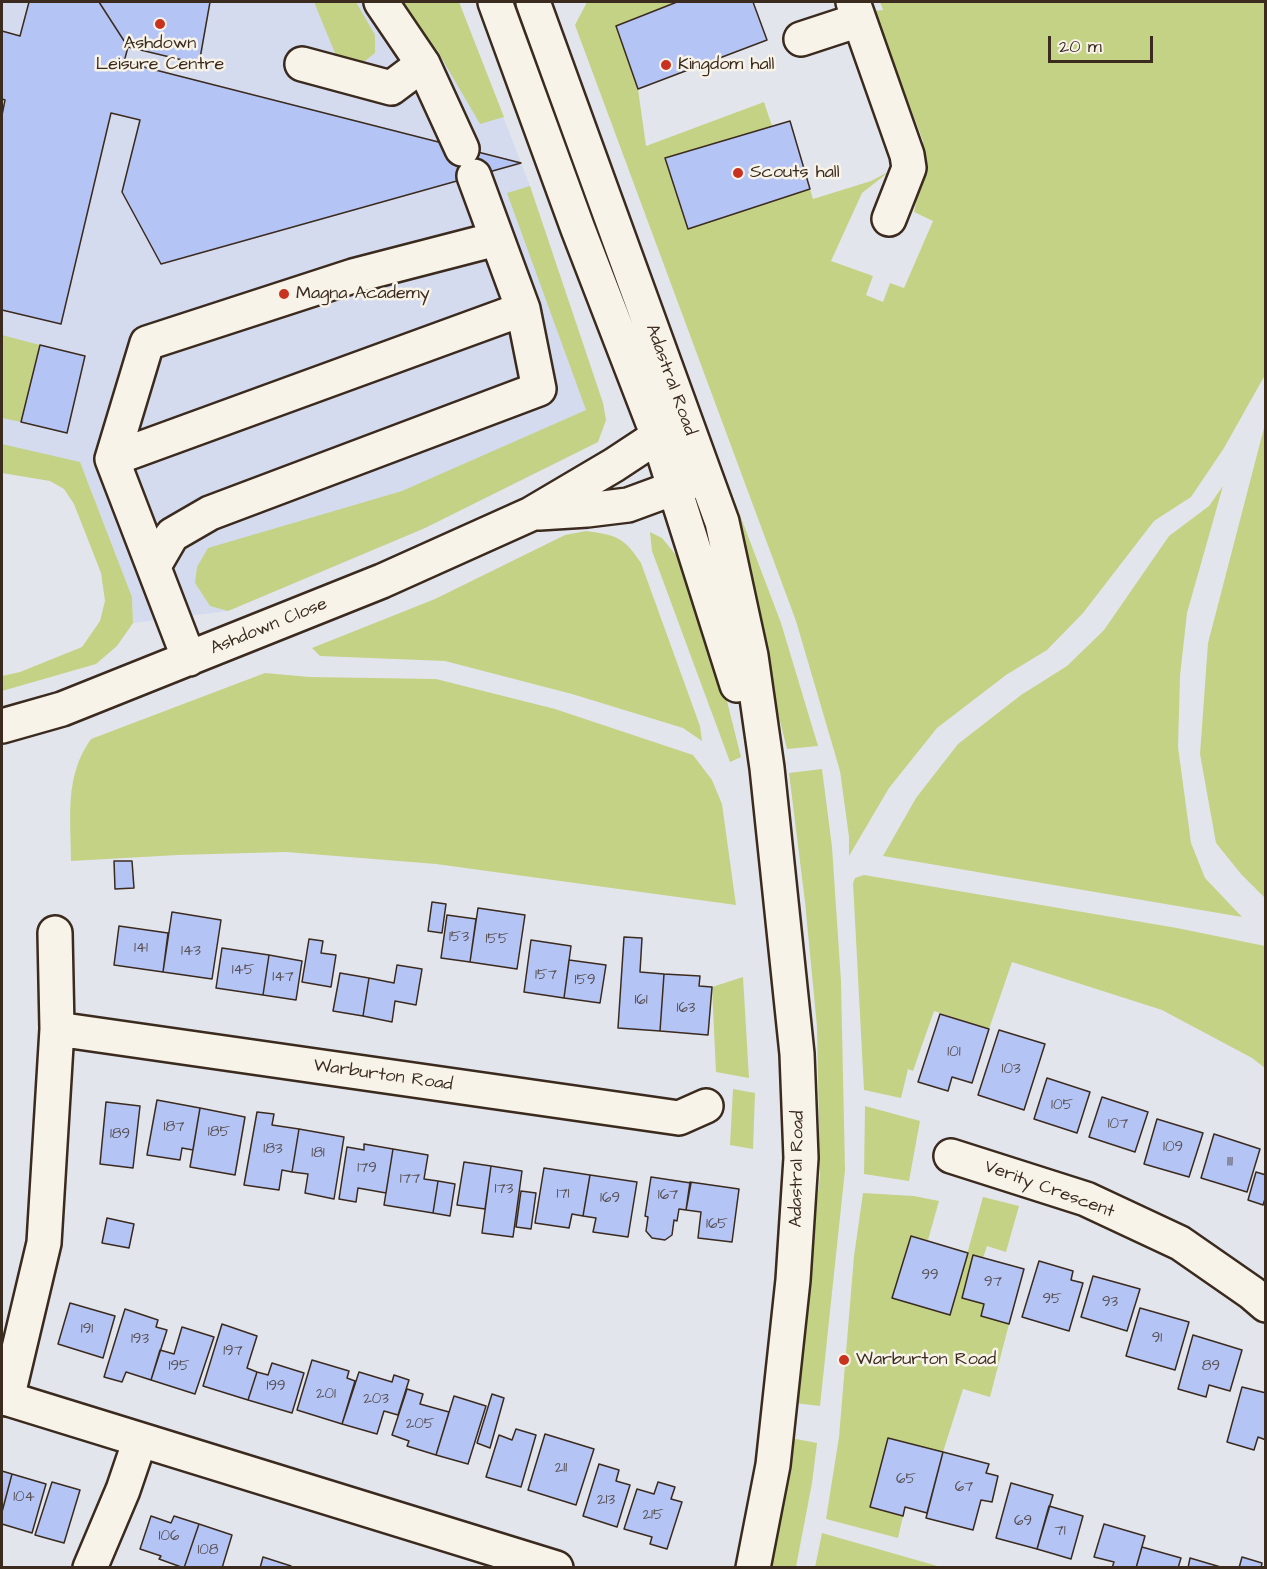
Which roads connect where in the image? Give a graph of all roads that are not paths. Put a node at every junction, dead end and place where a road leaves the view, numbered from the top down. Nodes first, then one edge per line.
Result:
1 (381, 2) edge
2 (495, 2) edge
3 (513, 2) edge
4 (542, 11) edge
5 (856, 11) edge
6 (801, 39) dead end
7 (302, 64) dead end
8 (423, 64) junction
9 (889, 219) dead end
10 (578, 228) junction
11 (496, 239) junction
12 (523, 309) junction
13 (672, 430) junction
14 (112, 459) junction
15 (705, 477) junction
16 (675, 488) junction
17 (531, 514) junction
18 (154, 566) junction
19 (189, 660) junction
20 (2, 726) edge
21 (767, 768) junction
22 (55, 933) dead end
23 (57, 1029) junction
24 (706, 1106) dead end
25 (951, 1156) dead end
26 (1266, 1305) edge
27 (4, 1398) edge
28 (140, 1440) junction
29 (90, 1568) edge
30 (555, 1568) edge
31 (753, 1568) edge

1 - 8 street
2 - 10 street, Adastral Road
3 - 10 street
4 - 13 street, Adastral Road
5 - 6 street
5 - 9 street
7 - 8 street
8 - 11 street
10 - 13 street, Adastral Road
11 - 12 street
11 - 14 street
12 - 14 street
12 - 18 street
13 - 15 street, Adastral Road
13 - 16 street, Adastral Road
13 - 17 street
14 - 18 street
15 - 16 street
15 - 21 street, Adastral Road
16 - 17 street
16 - 21 street, Adastral Road
17 - 19 street, Ashdown Close
18 - 19 street
19 - 20 street, Ashdown Close
21 - 31 street, Adastral Road
22 - 23 street
23 - 24 street, Warburton Road
23 - 27 street
25 - 26 street, Verity Crescent
27 - 28 street
28 - 29 street
28 - 30 street

